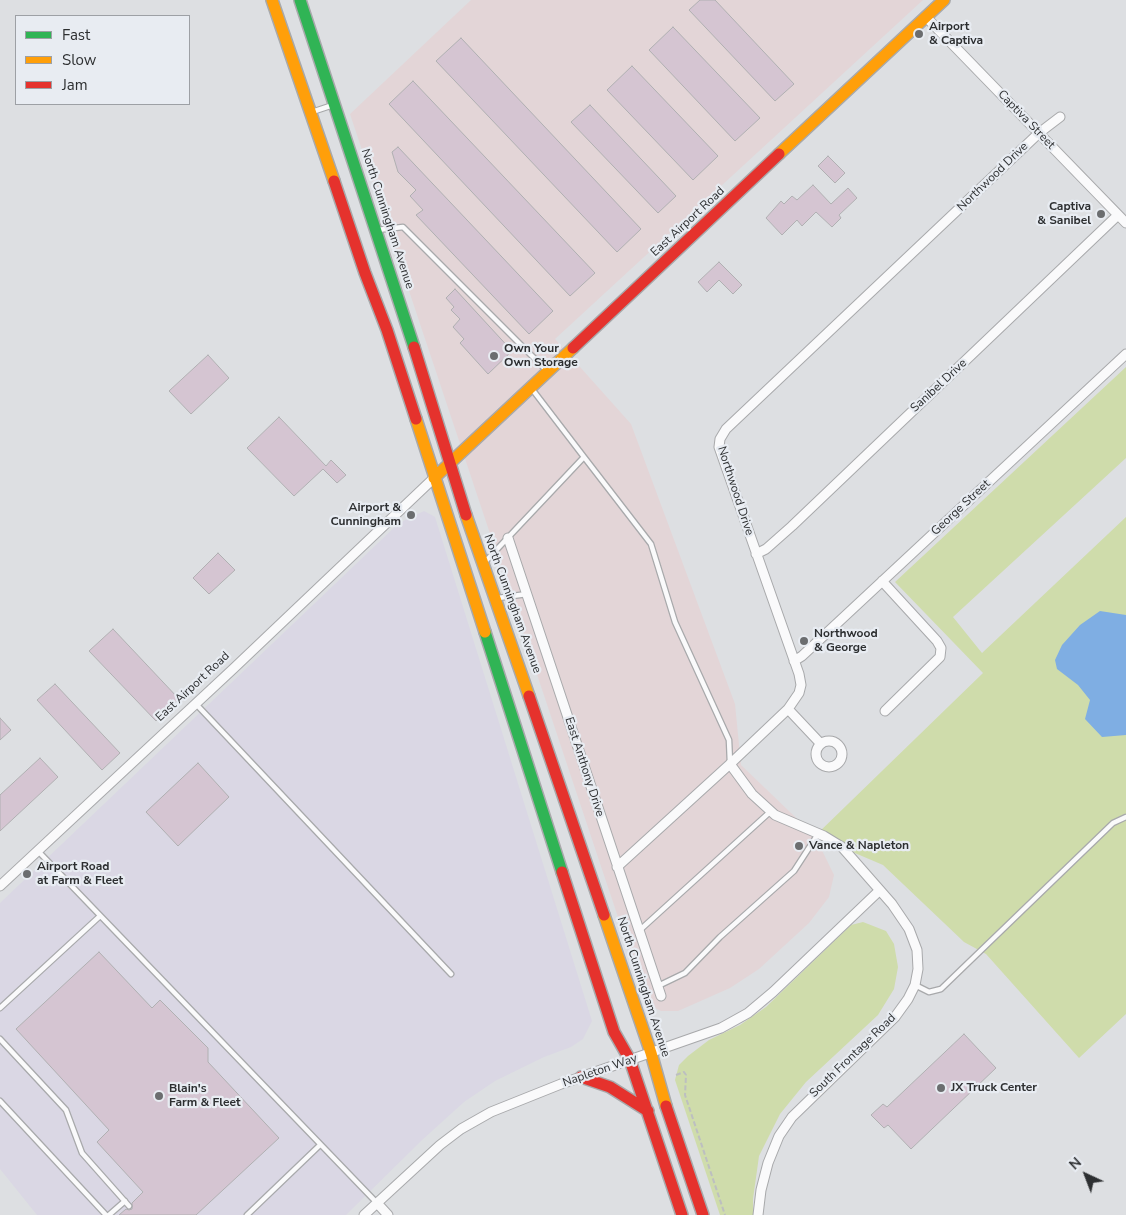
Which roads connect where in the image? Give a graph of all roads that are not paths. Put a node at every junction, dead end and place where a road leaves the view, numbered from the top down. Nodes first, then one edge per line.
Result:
1 (272, 0) edge
2 (300, 0) edge
3 (944, 0) edge
4 (926, 17) junction
5 (334, 105) junction
6 (310, 112) junction
7 (1060, 116) dead end
8 (1039, 133) junction
9 (1118, 215) junction
10 (1126, 223) edge
11 (376, 230) junction
12 (1126, 354) edge
13 (548, 372) junction
14 (531, 388) junction
15 (584, 457) junction
16 (450, 464) junction
17 (434, 478) junction
18 (508, 538) junction
19 (756, 554) junction
20 (483, 564) junction
21 (882, 582) junction
22 (527, 594) junction
23 (496, 599) junction
24 (794, 660) junction
25 (196, 704) junction
26 (788, 709) junction
27 (885, 711) dead end
28 (821, 744) dead end
29 (730, 764) junction
30 (771, 811) junction
31 (1126, 817) edge
32 (818, 834) junction
33 (38, 851) junction
34 (618, 867) junction
35 (0, 886) edge
36 (880, 890) junction
37 (100, 916) junction
38 (639, 931) junction
39 (451, 974) dead end
40 (915, 985) junction
41 (659, 991) joint
42 (0, 1008) edge
43 (0, 1039) edge
44 (652, 1053) junction
45 (630, 1060) junction
46 (581, 1077) junction
47 (0, 1101) edge
48 (648, 1111) junction
49 (320, 1145) junction
50 (124, 1201) junction
51 (377, 1203) junction
52 (129, 1206) dead end
53 (107, 1215) edge
54 (248, 1215) edge
55 (364, 1215) edge
56 (388, 1215) edge
57 (682, 1215) edge
58 (703, 1215) edge
59 (758, 1215) edge

1 - 6 main road
2 - 5 main road, North Cunningham Avenue
3 - 4 main road, East Airport Road
4 - 8 street, Captiva Street
4 - 13 main road, East Airport Road
5 - 6 lane
5 - 11 main road, North Cunningham Avenue
6 - 17 main road
7 - 8 street, Northwood Drive
8 - 9 street, Captiva Street
8 - 19 street, Northwood Drive
9 - 10 street, Captiva Street
9 - 19 street, Sanibel Drive
11 - 13 lane
11 - 16 main road, North Cunningham Avenue
12 - 21 street, George Street
13 - 14 main road, East Airport Road
14 - 15 lane
14 - 16 main road, East Airport Road
15 - 18 lane
15 - 29 lane
16 - 17 main road, East Airport Road
16 - 20 main road, North Cunningham Avenue
17 - 25 street, East Airport Road
17 - 45 main road
18 - 20 lane
18 - 22 street, East Anthony Drive
19 - 24 street, Northwood Drive
20 - 23 main road, North Cunningham Avenue
21 - 24 street, George Street
21 - 27 street
22 - 23 lane
22 - 34 street, East Anthony Drive
23 - 44 main road, North Cunningham Avenue
24 - 26 street, Northwood Drive
25 - 33 street, East Airport Road
25 - 39 lane
26 - 28 street
26 - 29 street, Northwood Drive
29 - 30 street, South Frontage Road
29 - 34 street, Northwood Drive
30 - 32 street, South Frontage Road
30 - 38 lane
31 - 40 lane
32 - 36 street, South Frontage Road
32 - 41 lane
33 - 35 street, East Airport Road
33 - 37 lane
34 - 38 street, East Anthony Drive
36 - 40 street, South Frontage Road
36 - 44 street, Napleton Way
37 - 42 lane
37 - 49 lane
38 - 41 street, East Anthony Drive
40 - 59 street, South Frontage Road
43 - 50 lane
44 - 45 street, Napleton Way
44 - 58 main road, North Cunningham Avenue
45 - 46 street, Napleton Way
45 - 48 main road
46 - 48 main road
46 - 51 street, Napleton Way
47 - 53 lane
48 - 57 main road
49 - 51 lane
49 - 54 lane
50 - 52 lane
50 - 53 lane
51 - 55 street, Napleton Way
51 - 56 street

